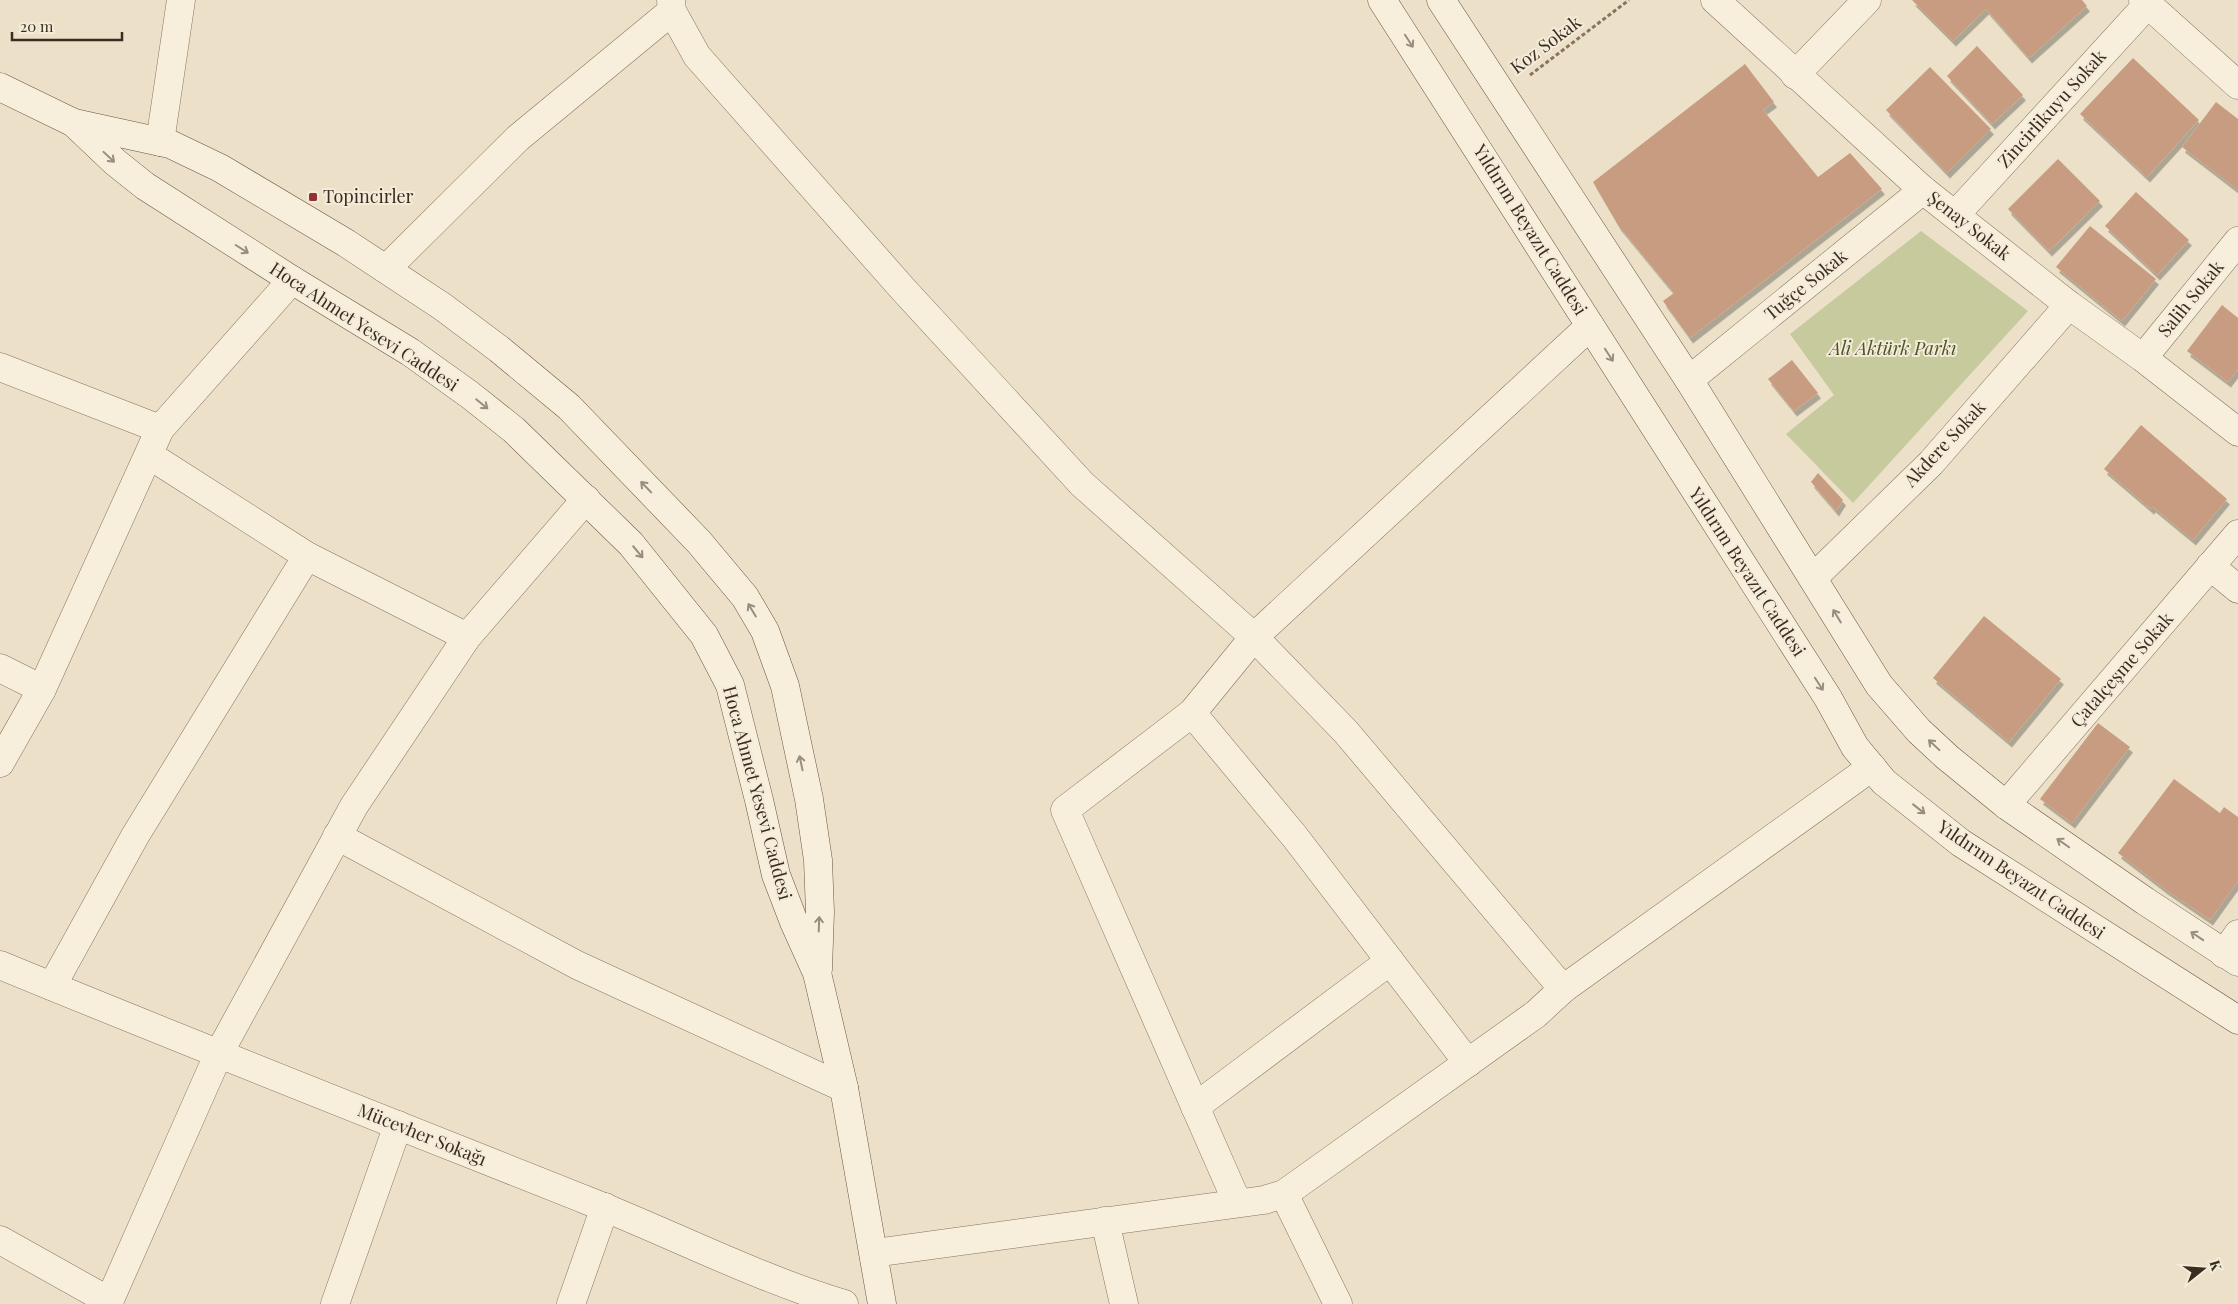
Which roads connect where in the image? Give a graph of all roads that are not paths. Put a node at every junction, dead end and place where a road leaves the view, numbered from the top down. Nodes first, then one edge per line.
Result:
1 (181, 0) edge
2 (1382, 0) edge
3 (1440, 0) edge
4 (1715, 0) edge
5 (1867, 0) edge
6 (2145, 2) edge
7 (671, 6) edge
8 (1795, 74) junction
9 (2238, 85) edge
10 (0, 87) edge
11 (74, 123) junction
12 (160, 142) junction
13 (1923, 190) junction
14 (1956, 214) junction
15 (2238, 241) edge
16 (386, 269) junction
17 (292, 280) junction
18 (2069, 305) junction
19 (1590, 326) junction
20 (2143, 358) junction
21 (0, 367) edge
22 (1689, 380) junction
23 (160, 429) junction
24 (2238, 432) edge
25 (149, 455) junction
26 (586, 499) junction
27 (2238, 534) edge
28 (307, 556) junction
29 (2210, 566) junction
30 (1814, 577) junction
31 (2238, 589) edge
32 (467, 637) junction
33 (1254, 637) junction
34 (0, 668) edge
35 (42, 689) junction
36 (1192, 713) junction
37 (0, 763) edge
38 (1872, 767) junction
39 (2006, 805) junction
40 (337, 836) junction
41 (2233, 950) edge
42 (1390, 961) junction
43 (0, 965) edge
44 (817, 973) junction
45 (52, 986) junction
46 (1563, 989) junction
47 (2238, 1020) edge
48 (218, 1055) junction
49 (1468, 1063) junction
50 (844, 1088) junction
51 (1195, 1107) junction
52 (398, 1125) junction
53 (1284, 1194) junction
54 (1237, 1202) junction
55 (605, 1207) junction
56 (1105, 1221) junction
57 (0, 1240) edge
58 (874, 1253) junction
59 (794, 1297) edge
60 (109, 1302) edge
61 (334, 1304) edge
62 (571, 1304) edge
63 (844, 1304) edge
64 (882, 1304) edge
65 (1124, 1304) edge
66 (1338, 1304) edge

1 - 12 street
2 -> 19 street, Yıldırım Beyazıt Caddesi
3 - 22 street
4 - 8 street, Şenay Sokak
5 - 8 street
6 - 9 street
6 - 14 street, Zincirlikuyu Sokak
7 - 16 street
7 - 33 street
8 - 13 street, Şenay Sokak
10 - 11 street, Hoca Ahmet Yesevi Caddesi
11 - 12 street
11 -> 17 street, Hoca Ahmet Yesevi Caddesi
12 - 16 street
13 - 14 street, Şenay Sokak
13 - 22 street, Tuğçe Sokak
14 - 18 street, Şenay Sokak
15 - 20 street, Salih Sokak
44 -> 16 street
17 - 23 street
17 -> 26 street, Hoca Ahmet Yesevi Caddesi
18 - 20 street, Şenay Sokak
18 - 30 street, Akdere Sokak
19 - 33 street
19 -> 38 street, Yıldırım Beyazıt Caddesi
20 - 24 street, Şenay Sokak
21 - 23 street
22 - 30 street
23 - 25 street
25 - 28 street
25 - 35 street
26 - 32 street
26 -> 44 street, Hoca Ahmet Yesevi Caddesi
27 - 29 street, Çatalçeşme Sokak
28 - 32 street
28 - 45 street
29 - 31 street
29 - 39 street, Çatalçeşme Sokak
39 -> 30 street
32 - 40 street
33 - 36 street
33 - 46 street
34 - 35 street
35 - 37 street
36 - 42 street
36 - 51 street
38 - 46 street
38 -> 47 street, Yıldırım Beyazıt Caddesi
41 -> 39 street
40 - 48 street
40 - 50 street
42 - 49 street
42 - 51 street
43 - 45 street, Mücevher Sokağı
44 - 50 street, Hoca Ahmet Yesevi Caddesi
45 - 48 street, Mücevher Sokağı
46 - 49 street
48 - 52 street, Mücevher Sokağı
48 - 60 street
49 - 53 street
50 - 58 street, Hoca Ahmet Yesevi Caddesi
51 - 54 street
52 - 55 street, Mücevher Sokağı
52 - 61 street
53 - 54 street
53 - 66 street
54 - 56 street
55 - 59 street, Mücevher Sokağı
55 - 62 street
56 - 58 street
56 - 65 street
57 - 60 street
58 - 64 street, Hoca Ahmet Yesevi Caddesi
59 - 63 street, Mücevher Sokağı

